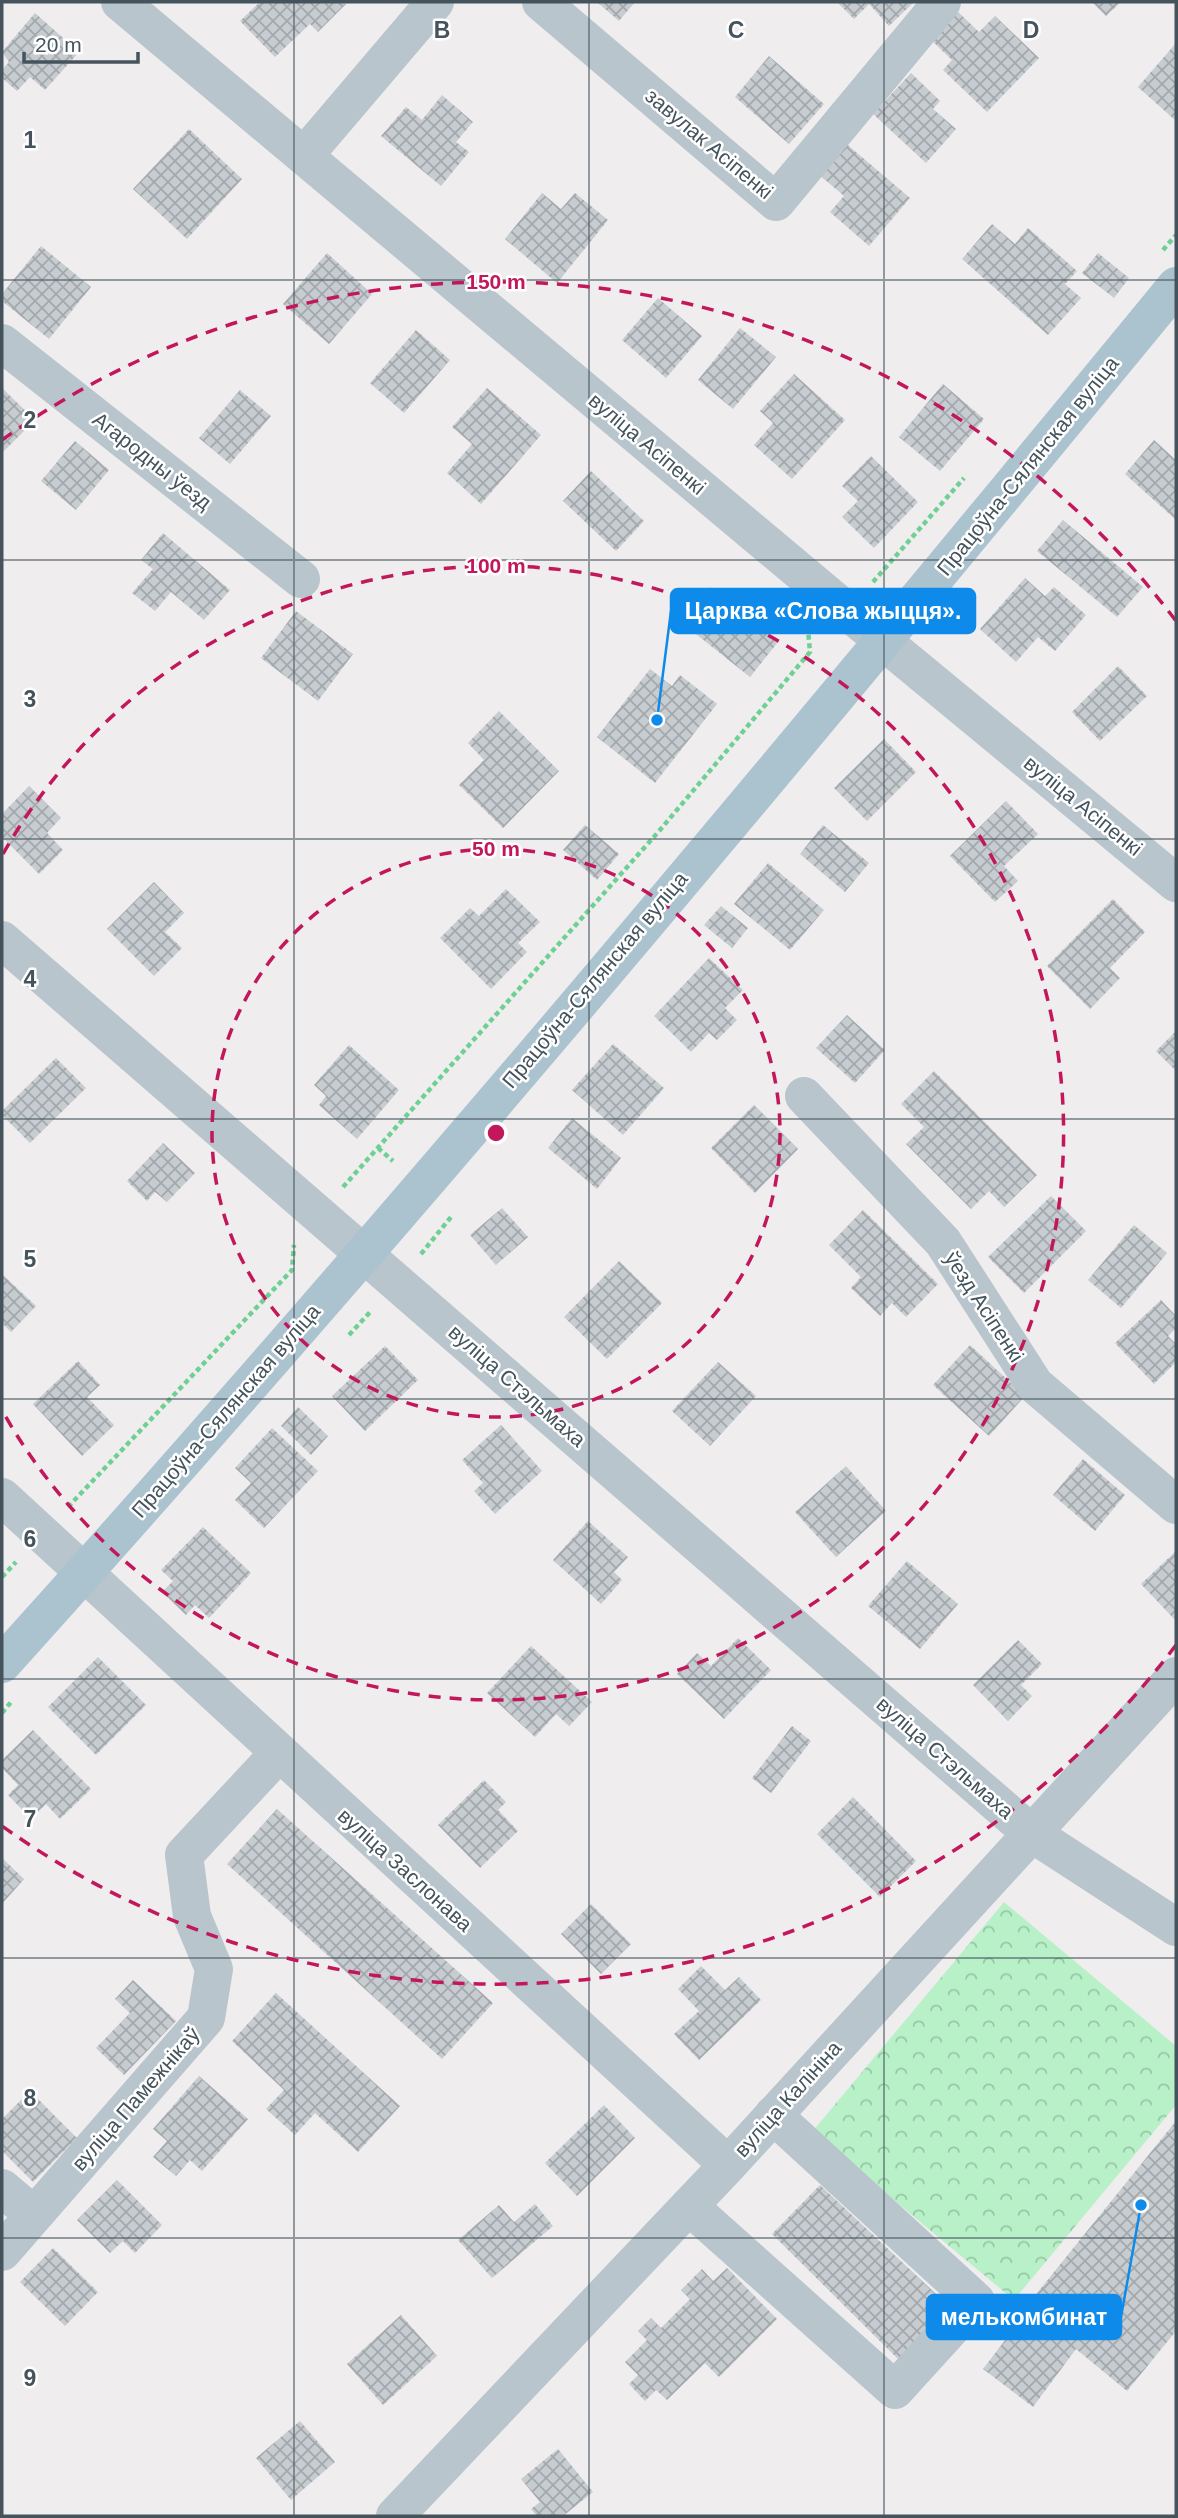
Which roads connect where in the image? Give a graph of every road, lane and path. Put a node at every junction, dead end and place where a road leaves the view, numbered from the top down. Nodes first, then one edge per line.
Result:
1 (120, 2) edge
2 (435, 2) edge
3 (541, 2) edge
4 (942, 2) edge
5 (304, 156) junction
6 (1176, 235) edge
7 (1167, 271) edge
8 (2, 343) edge
9 (971, 470) dead end
10 (301, 579) dead end
11 (830, 598) junction
12 (884, 642) junction
13 (1176, 883) edge
14 (2, 940) edge
15 (804, 1096) dead end
16 (319, 1214) junction
17 (363, 1254) junction
18 (2, 1497) edge
19 (1176, 1505) edge
20 (42, 1536) junction
21 (83, 1574) junction
22 (2, 1577) edge
23 (2, 1664) edge
24 (1176, 1676) edge
25 (278, 1754) junction
26 (1031, 1833) junction
27 (1176, 1927) edge
28 (773, 2115) junction
29 (728, 2165) junction
30 (2, 2188) edge
31 (689, 2206) junction
32 (34, 2215) junction
33 (2, 2252) edge
34 (395, 2516) edge

1 - 5 street, вуліца Асіпенкі
2 - 5 street
3 - 4 street, завулак Асіпенкі
5 - 11 street, вуліца Асіпенкі
6 - 7 path
7 - 12 main road, Працоўна-Сялянская вуліца
8 - 10 street, Агародны ўезд
9 - 11 path
11 - 12 street, вуліца Асіпенкі
11 - 16 path
12 - 13 street, вуліца Асіпенкі
12 - 17 main road, Працоўна-Сялянская вуліца
14 - 16 street, вуліца Стэльмаха
15 - 19 street, ўезд Асіпенкі
16 - 17 street, вуліца Стэльмаха
16 - 20 path
17 - 21 main road, Працоўна-Сялянская вуліца
17 - 26 street, вуліца Стэльмаха
18 - 20 street, вуліца Заслонава
20 - 21 street, вуліца Заслонава
20 - 22 path
21 - 23 main road, Працоўна-Сялянская вуліца
21 - 25 street, вуліца Заслонава
24 - 26 street, вуліца Калініна
25 - 29 street, вуліца Заслонава
25 - 32 street, вуліца Памежнікаў
26 - 27 street, вуліца Стэльмаха
26 - 28 street, вуліца Калініна
28 - 29 street, вуліца Калініна
28 - 31 street
29 - 31 street, вуліца Калініна
30 - 32 street
31 - 34 street, вуліца Калініна
32 - 33 street, вуліца Памежнікаў

